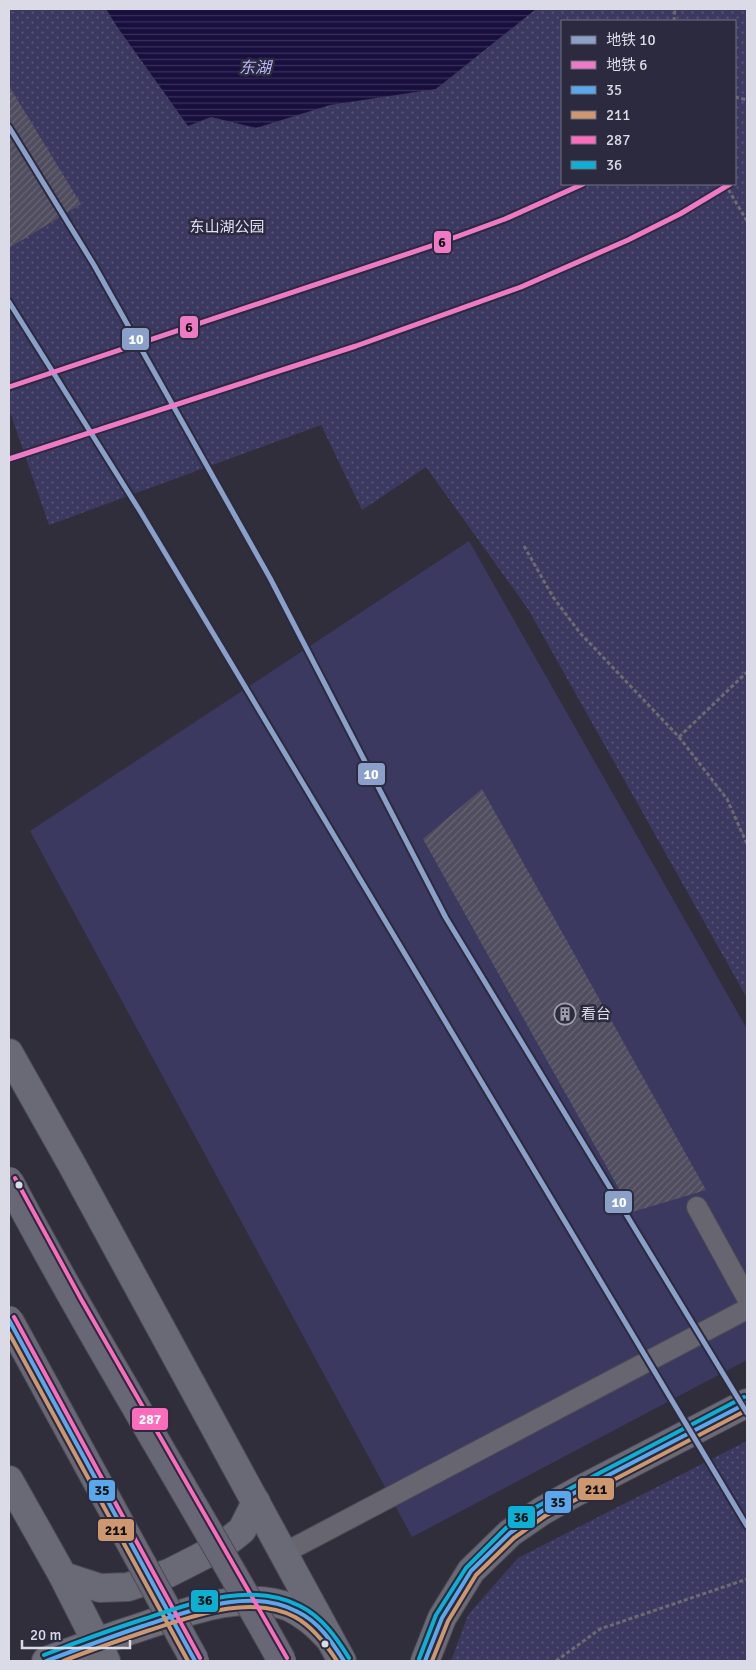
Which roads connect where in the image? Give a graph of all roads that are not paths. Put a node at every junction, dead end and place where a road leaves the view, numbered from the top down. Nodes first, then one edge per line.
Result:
1 (9, 1053) edge
2 (9, 1181) edge
3 (697, 1207) dead end
4 (747, 1298) edge
5 (747, 1309) edge
6 (9, 1320) edge
7 (747, 1403) edge
8 (9, 1480) edge
9 (256, 1502) junction
10 (284, 1553) junction
11 (63, 1576) junction
12 (258, 1601) junction
13 (100, 1652) edge
14 (339, 1655) edge
15 (46, 1661) edge
16 (195, 1661) edge
17 (282, 1661) edge
18 (293, 1661) edge
19 (425, 1661) edge

1 - 9 main road
2 - 17 highway, bridge
3 - 4 lane
5 - 10 lane
6 - 16 highway, bridge
7 - 19 main road
8 - 11 main road
9 - 10 main road
9 - 11 main road
10 - 14 main road
11 - 13 main road
12 - 13 main road
12 - 14 main road
12 - 18 lane
13 - 15 main road

